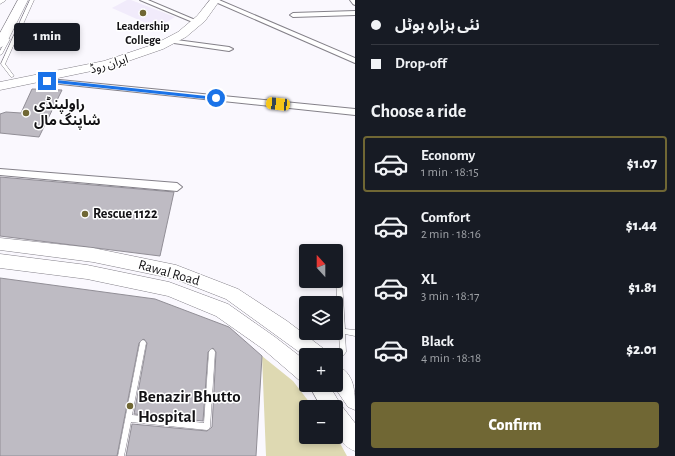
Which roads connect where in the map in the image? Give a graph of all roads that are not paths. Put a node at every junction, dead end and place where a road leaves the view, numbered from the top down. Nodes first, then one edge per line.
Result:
1 (13, 0) edge
2 (23, 0) edge
3 (27, 0) edge
4 (32, 0) edge
5 (143, 0) edge
6 (215, 0) edge
7 (353, 0) edge
8 (355, 2) edge
9 (355, 13) edge
10 (293, 15) dead end
11 (198, 22) junction
12 (0, 26) edge
13 (169, 41) junction
14 (0, 44) edge
15 (229, 49) dead end
16 (0, 54) edge
17 (355, 61) edge
18 (6, 76) edge
19 (32, 80) junction
20 (0, 86) edge
21 (355, 112) edge
22 (0, 172) edge
23 (176, 187) dead end
24 (0, 244) edge
25 (0, 261) edge
26 (343, 331) edge
27 (355, 333) edge
28 (143, 343) dead end
29 (309, 348) edge
30 (212, 352) dead end
31 (299, 367) edge
32 (343, 384) edge
33 (355, 400) edge
34 (128, 418) junction
35 (343, 423) edge
36 (355, 441) edge
37 (121, 456) edge

1 - 12 main road
2 - 14 main road
3 - 16 lane
4 - 18 lane
5 - 11 street
6 - 11 main road, ایران روڈ
6 - 17 street
7 - 8 street
9 - 10 street
11 - 13 main road, ایران روڈ
13 - 15 street
13 - 19 main road, ایران روڈ
18 - 19 main road, ایران روڈ
19 - 20 main road, ایران روڈ
19 - 21 street
22 - 23 street
24 - 29 main road, Rawal Road
25 - 31 main road, Rawal Road
26 - 27 lane
28 - 34 lane
30 - 34 lane
32 - 33 main road
34 - 37 lane
35 - 36 main road

